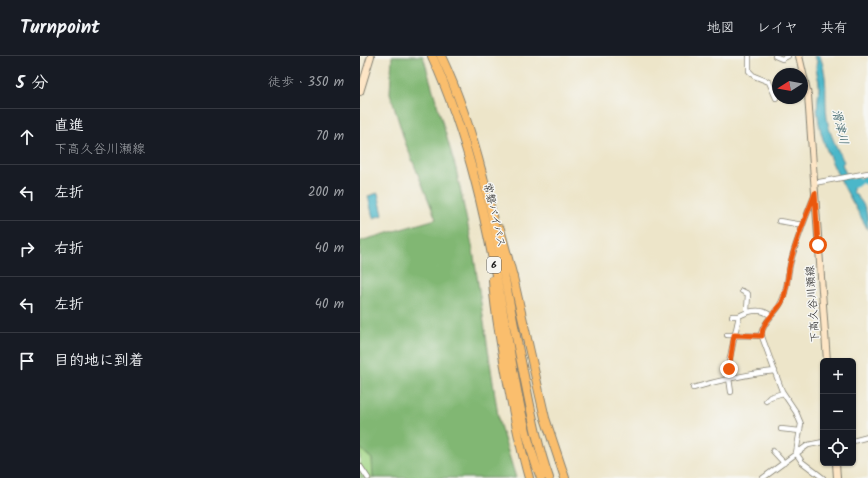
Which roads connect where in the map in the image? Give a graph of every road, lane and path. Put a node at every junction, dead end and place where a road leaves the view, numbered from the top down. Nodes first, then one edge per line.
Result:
1 (371, 56) edge
2 (432, 56) edge
3 (441, 56) edge
4 (748, 56) edge
5 (775, 56) edge
6 (788, 56) edge
7 (799, 56) edge
8 (772, 89) edge
9 (360, 92) edge
10 (868, 173) edge
11 (814, 183) junction
12 (487, 190) junction
13 (815, 193) junction
14 (780, 221) dead end
15 (803, 225) junction
16 (490, 243) junction
17 (742, 291) dead end
18 (747, 311) junction
19 (732, 316) dead end
20 (739, 316) junction
21 (771, 316) junction
22 (727, 335) dead end
23 (734, 335) junction
24 (762, 336) junction
25 (827, 358) edge
26 (775, 371) junction
27 (731, 377) junction
28 (693, 388) dead end
29 (731, 392) dead end
30 (783, 393) junction
31 (766, 401) dead end
32 (781, 429) dead end
33 (800, 431) junction
34 (868, 437) edge
35 (856, 440) edge
36 (820, 443) edge
37 (773, 451) dead end
38 (796, 454) junction
39 (784, 463) junction
40 (360, 466) edge
41 (836, 466) edge
42 (368, 478) edge
43 (529, 478) edge
44 (541, 478) edge
45 (550, 478) edge
46 (565, 478) edge
47 (763, 478) edge
48 (823, 478) edge
49 (837, 478) edge

1 - 9 main road
2 - 16 highway, 常磐バイパス / 6
3 - 12 highway, 常磐バイパス / 6
4 - 8 street
5 - 6 street
7 - 11 main road, 下高久谷川瀬線
10 - 11 street
11 - 13 main road, 下高久谷川瀬線
12 - 45 highway, 常磐バイパス / 6
12 - 46 highway
13 - 15 street
13 - 25 main road, 下高久谷川瀬線
14 - 15 street
15 - 21 street
16 - 43 highway
16 - 44 highway, 常磐バイパス / 6
17 - 18 street
18 - 20 street
18 - 21 street
19 - 20 street
20 - 23 street
21 - 24 street
22 - 23 street
23 - 24 street
23 - 27 street
24 - 26 street
26 - 27 street
26 - 30 street
27 - 28 street
27 - 29 street
30 - 31 street
30 - 33 street
32 - 33 street
33 - 38 street
34 - 35 street
36 - 38 street
37 - 39 street
38 - 39 street
38 - 48 street
39 - 47 street
40 - 42 street
41 - 49 main road

